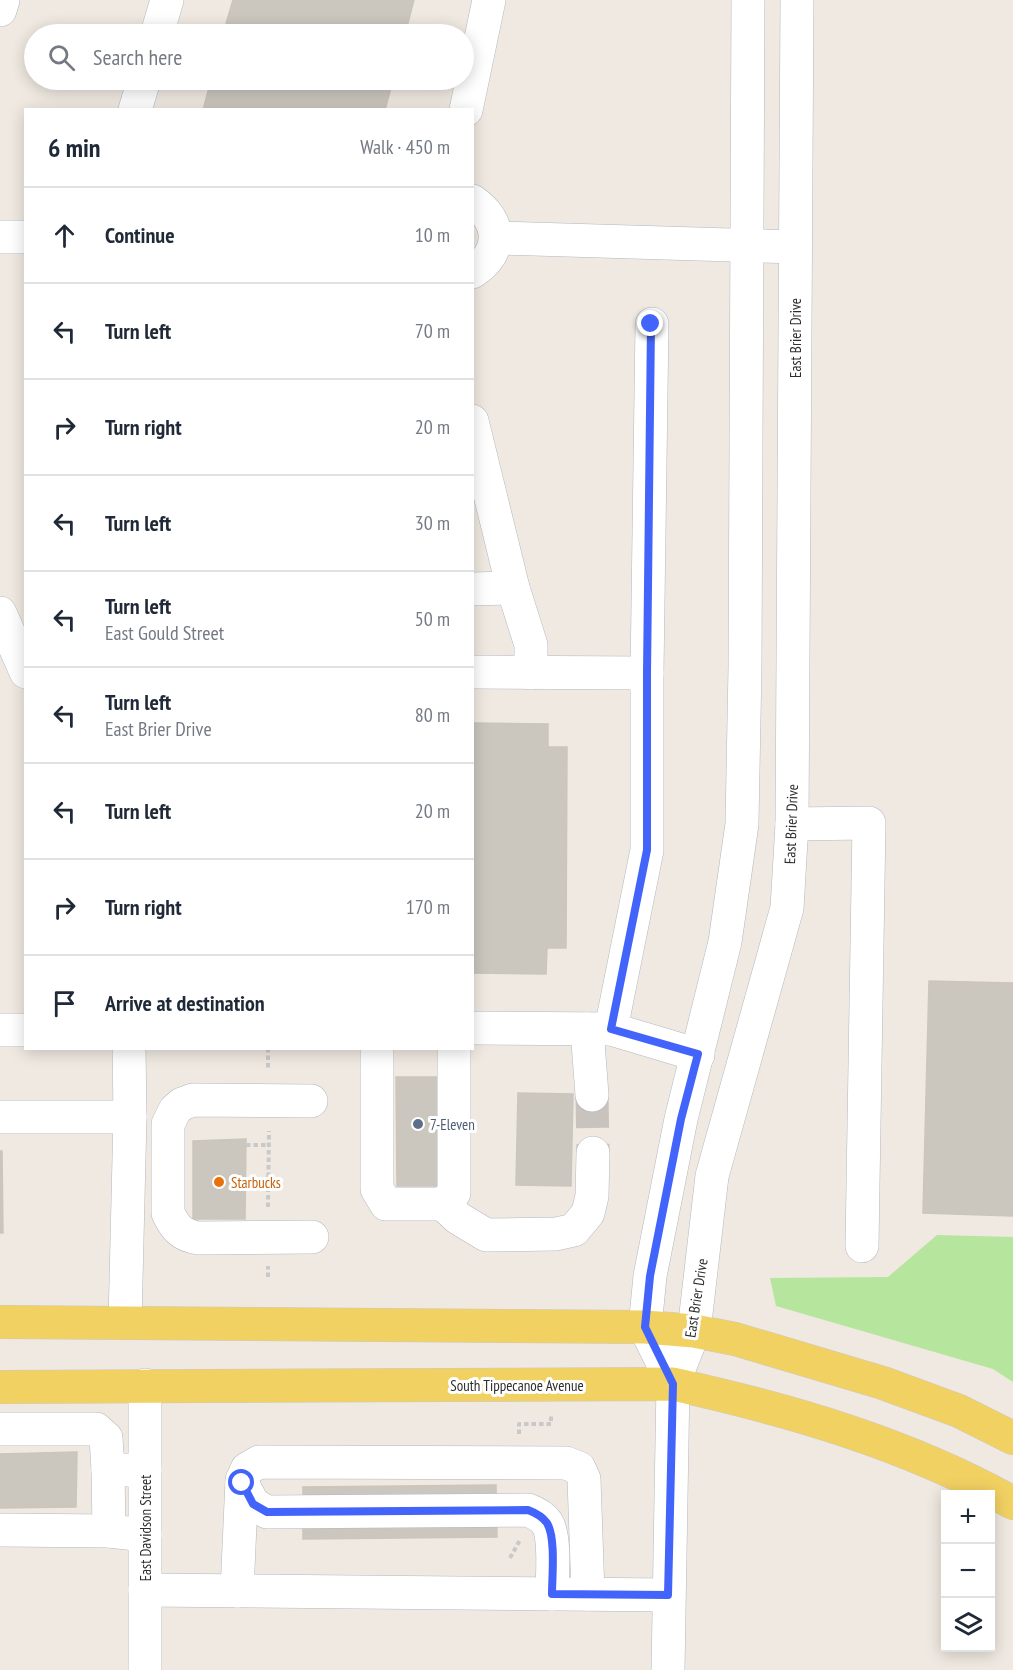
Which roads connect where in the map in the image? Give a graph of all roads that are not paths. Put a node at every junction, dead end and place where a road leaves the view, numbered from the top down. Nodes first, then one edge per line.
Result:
1 (3, 0) edge
2 (167, 0) edge
3 (489, 0) edge
4 (748, 0) edge
5 (797, 0) edge
6 (0, 10) edge
7 (160, 24) edge
8 (474, 72) edge
9 (141, 90) edge
10 (470, 90) edge
11 (136, 108) edge
12 (466, 108) edge
13 (474, 202) edge
14 (0, 237) edge
15 (24, 237) edge
16 (496, 238) junction
17 (746, 246) junction
18 (795, 247) junction
19 (474, 271) edge
20 (651, 324) dead end
21 (474, 430) edge
22 (474, 588) edge
23 (513, 588) junction
24 (1, 618) edge
25 (23, 660) edge
26 (474, 672) edge
27 (531, 673) junction
28 (647, 673) junction
29 (792, 824) junction
30 (474, 1028) edge
31 (599, 1029) junction
32 (0, 1030) edge
33 (24, 1030) edge
34 (129, 1050) edge
35 (376, 1050) edge
36 (454, 1050) edge
37 (698, 1054) junction
38 (592, 1095) tunnel mouth
39 (311, 1101) dead end
40 (0, 1118) edge
41 (130, 1118) junction
42 (593, 1153) tunnel mouth
43 (443, 1204) junction
44 (312, 1237) dead end
45 (862, 1246) dead end
46 (0, 1322) edge
47 (125, 1322) junction
48 (645, 1327) junction
49 (694, 1331) junction
50 (673, 1384) junction
51 (145, 1385) junction
52 (0, 1387) edge
53 (0, 1429) edge
54 (1013, 1438) edge
55 (108, 1470) junction
56 (145, 1470) junction
57 (242, 1483) junction
58 (1013, 1503) edge
59 (0, 1530) edge
60 (109, 1530) junction
61 (145, 1535) junction
62 (145, 1590) junction
63 (237, 1591) junction
64 (552, 1594) junction
65 (588, 1594) junction
66 (668, 1595) junction
67 (145, 1670) edge
68 (668, 1670) edge

1 - 6 street
2 - 7 street
3 - 8 street
4 - 17 street
5 - 18 street, East Brier Drive
9 - 11 street
10 - 12 street
13 - 16 street
14 - 15 street
16 - 17 street
16 - 19 street
17 - 18 street
17 - 37 street
18 - 29 street, East Brier Drive
20 - 28 street
21 - 23 street
22 - 23 street
23 - 27 street
24 - 25 street
26 - 27 street
27 - 28 street
28 - 31 street
29 - 45 street
29 - 49 street, East Brier Drive
30 - 31 street
31 - 37 street
31 - 38 street
32 - 33 street
34 - 41 street
35 - 43 street
36 - 43 street
37 - 48 street
39 - 44 street
40 - 41 street
41 - 47 street
42 - 43 street
46 - 47 main road
47 - 48 main road
48 - 49 main road
48 - 50 street
49 - 50 street, East Brier Drive
49 - 54 main road
50 - 51 main road, South Tippecanoe Avenue
50 - 58 main road, South Tippecanoe Avenue
50 - 66 street
51 - 52 main road, South Tippecanoe Avenue
51 - 56 street, East Davidson Street
53 - 55 street
55 - 56 street
55 - 60 street
56 - 61 street, East Davidson Street
57 - 63 street
57 - 64 street
57 - 65 street
59 - 60 street
60 - 61 street
61 - 62 street, East Davidson Street
62 - 63 street
62 - 67 street, East Davidson Street
63 - 64 street
64 - 65 street
65 - 66 street
66 - 68 street

